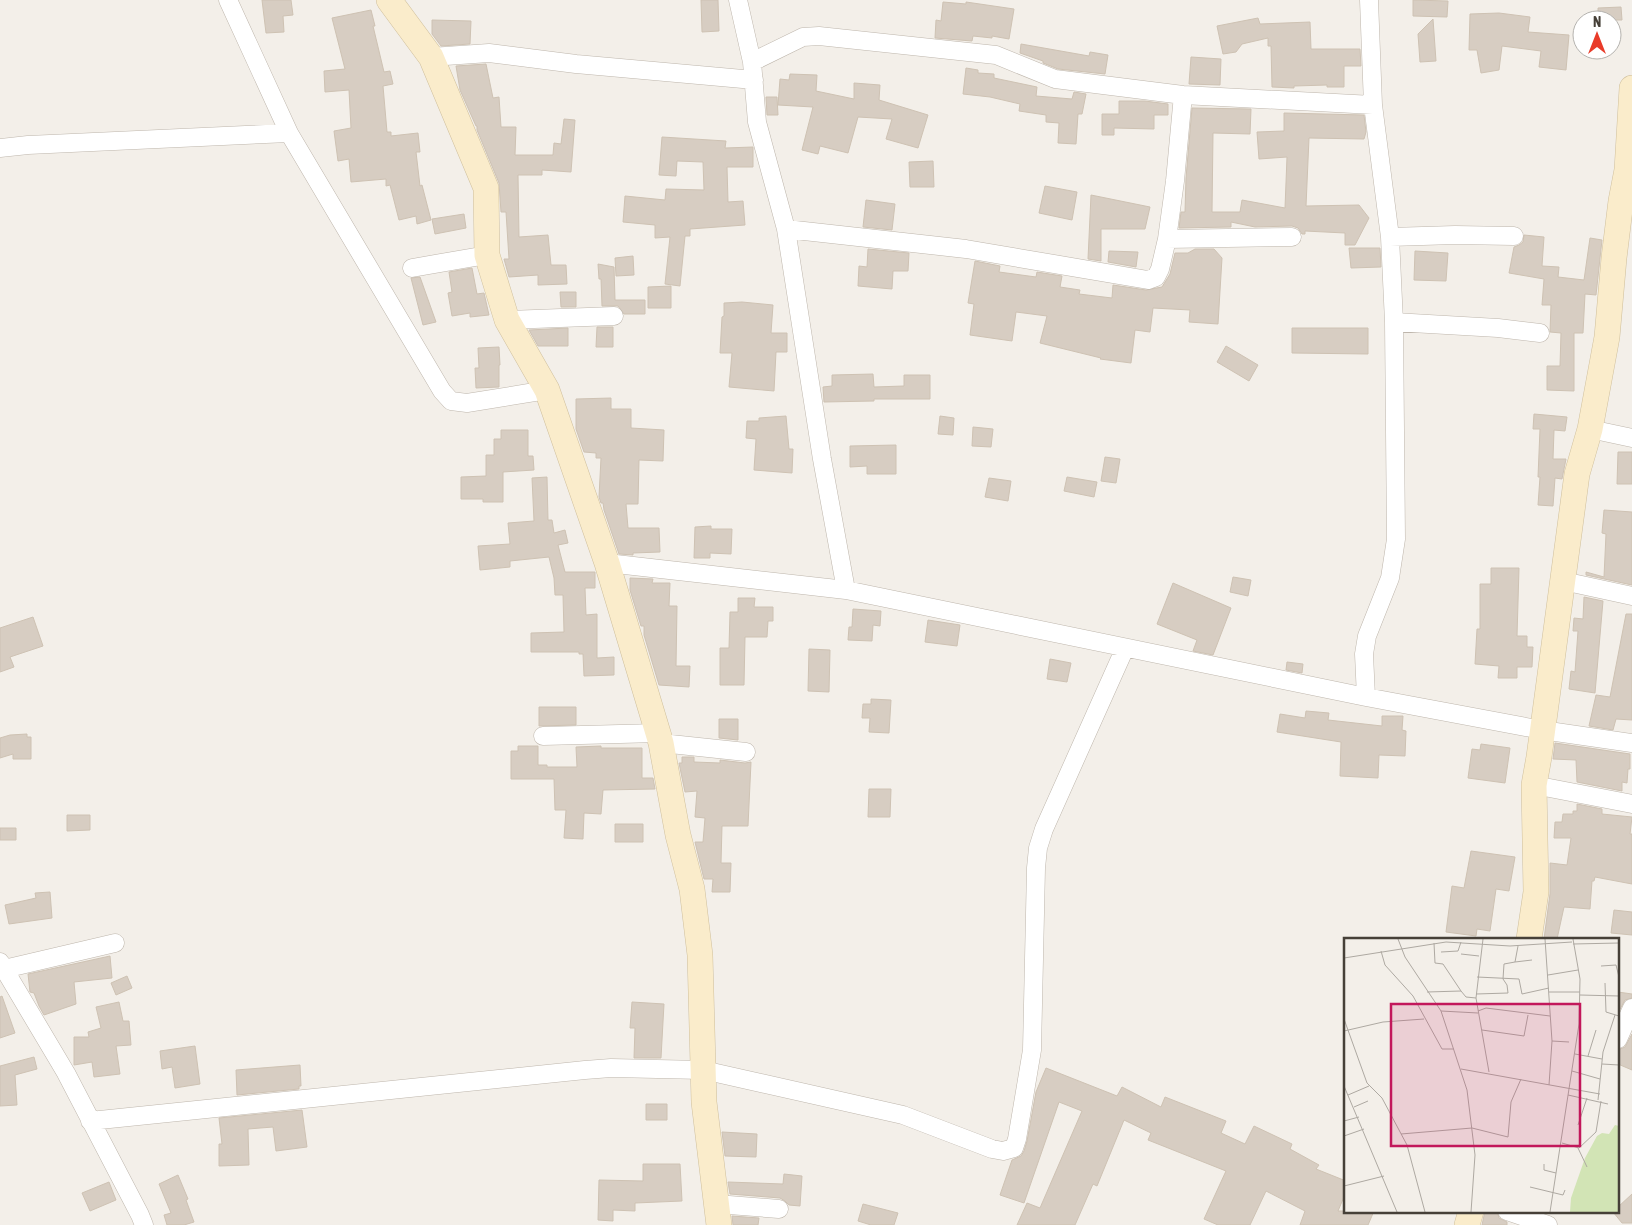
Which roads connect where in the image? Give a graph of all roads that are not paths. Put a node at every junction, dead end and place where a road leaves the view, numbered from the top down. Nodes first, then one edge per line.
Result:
1 (228, 0) edge
2 (389, 0) edge
3 (738, 0) edge
4 (1369, 0) edge
5 (431, 57) junction
6 (752, 62) junction
7 (754, 80) junction
8 (1632, 88) edge
9 (1183, 95) junction
10 (1373, 106) junction
11 (289, 132) junction
12 (0, 148) edge
13 (786, 229) junction
14 (1514, 236) dead end
15 (1292, 237) dead end
16 (1390, 237) junction
17 (1167, 239) junction
18 (487, 255) junction
19 (412, 268) dead end
20 (614, 316) dead end
21 (507, 320) junction
22 (1394, 322) junction
23 (1540, 333) dead end
24 (547, 390) junction
25 (1590, 429) junction
26 (1632, 438) edge
27 (608, 563) junction
28 (1563, 581) junction
29 (846, 590) junction
30 (1632, 596) edge
31 (1125, 648) junction
32 (1366, 698) junction
33 (1542, 730) junction
34 (543, 736) dead end
35 (660, 738) junction
36 (1632, 744) edge
37 (746, 752) dead end
38 (1534, 785) junction
39 (1632, 804) edge
40 (1529, 938) edge
41 (115, 943) dead end
42 (2, 965) edge
43 (1632, 1008) edge
44 (1620, 1035) edge
45 (703, 1070) junction
46 (90, 1121) junction
47 (779, 1209) dead end
48 (1470, 1212) edge
49 (1510, 1212) edge
50 (718, 1215) edge
51 (144, 1225) edge
52 (1466, 1225) edge
53 (1548, 1225) edge

1 - 11 street
2 - 5 street
3 - 6 street
4 - 10 street
5 - 7 street
5 - 18 street
6 - 7 street
6 - 9 street
7 - 13 street
8 - 25 street
9 - 10 street
9 - 17 street
10 - 16 street
11 - 12 street
11 - 24 street
13 - 17 street
13 - 29 street
14 - 16 street
15 - 17 street
16 - 22 street
18 - 19 street
18 - 21 street
20 - 21 street
21 - 24 street
22 - 23 street
22 - 32 street
24 - 27 street
25 - 26 street
25 - 28 street
27 - 29 street
27 - 35 street
28 - 30 street
28 - 33 street
29 - 31 street
31 - 32 street
31 - 45 street
32 - 33 street
33 - 36 street
33 - 38 street
34 - 35 street
35 - 37 street
35 - 45 street
38 - 39 street
38 - 40 street
41 - 42 street
42 - 46 street
43 - 44 street
45 - 46 street
45 - 50 street
46 - 51 street
47 - 50 street
48 - 52 street
49 - 53 street

